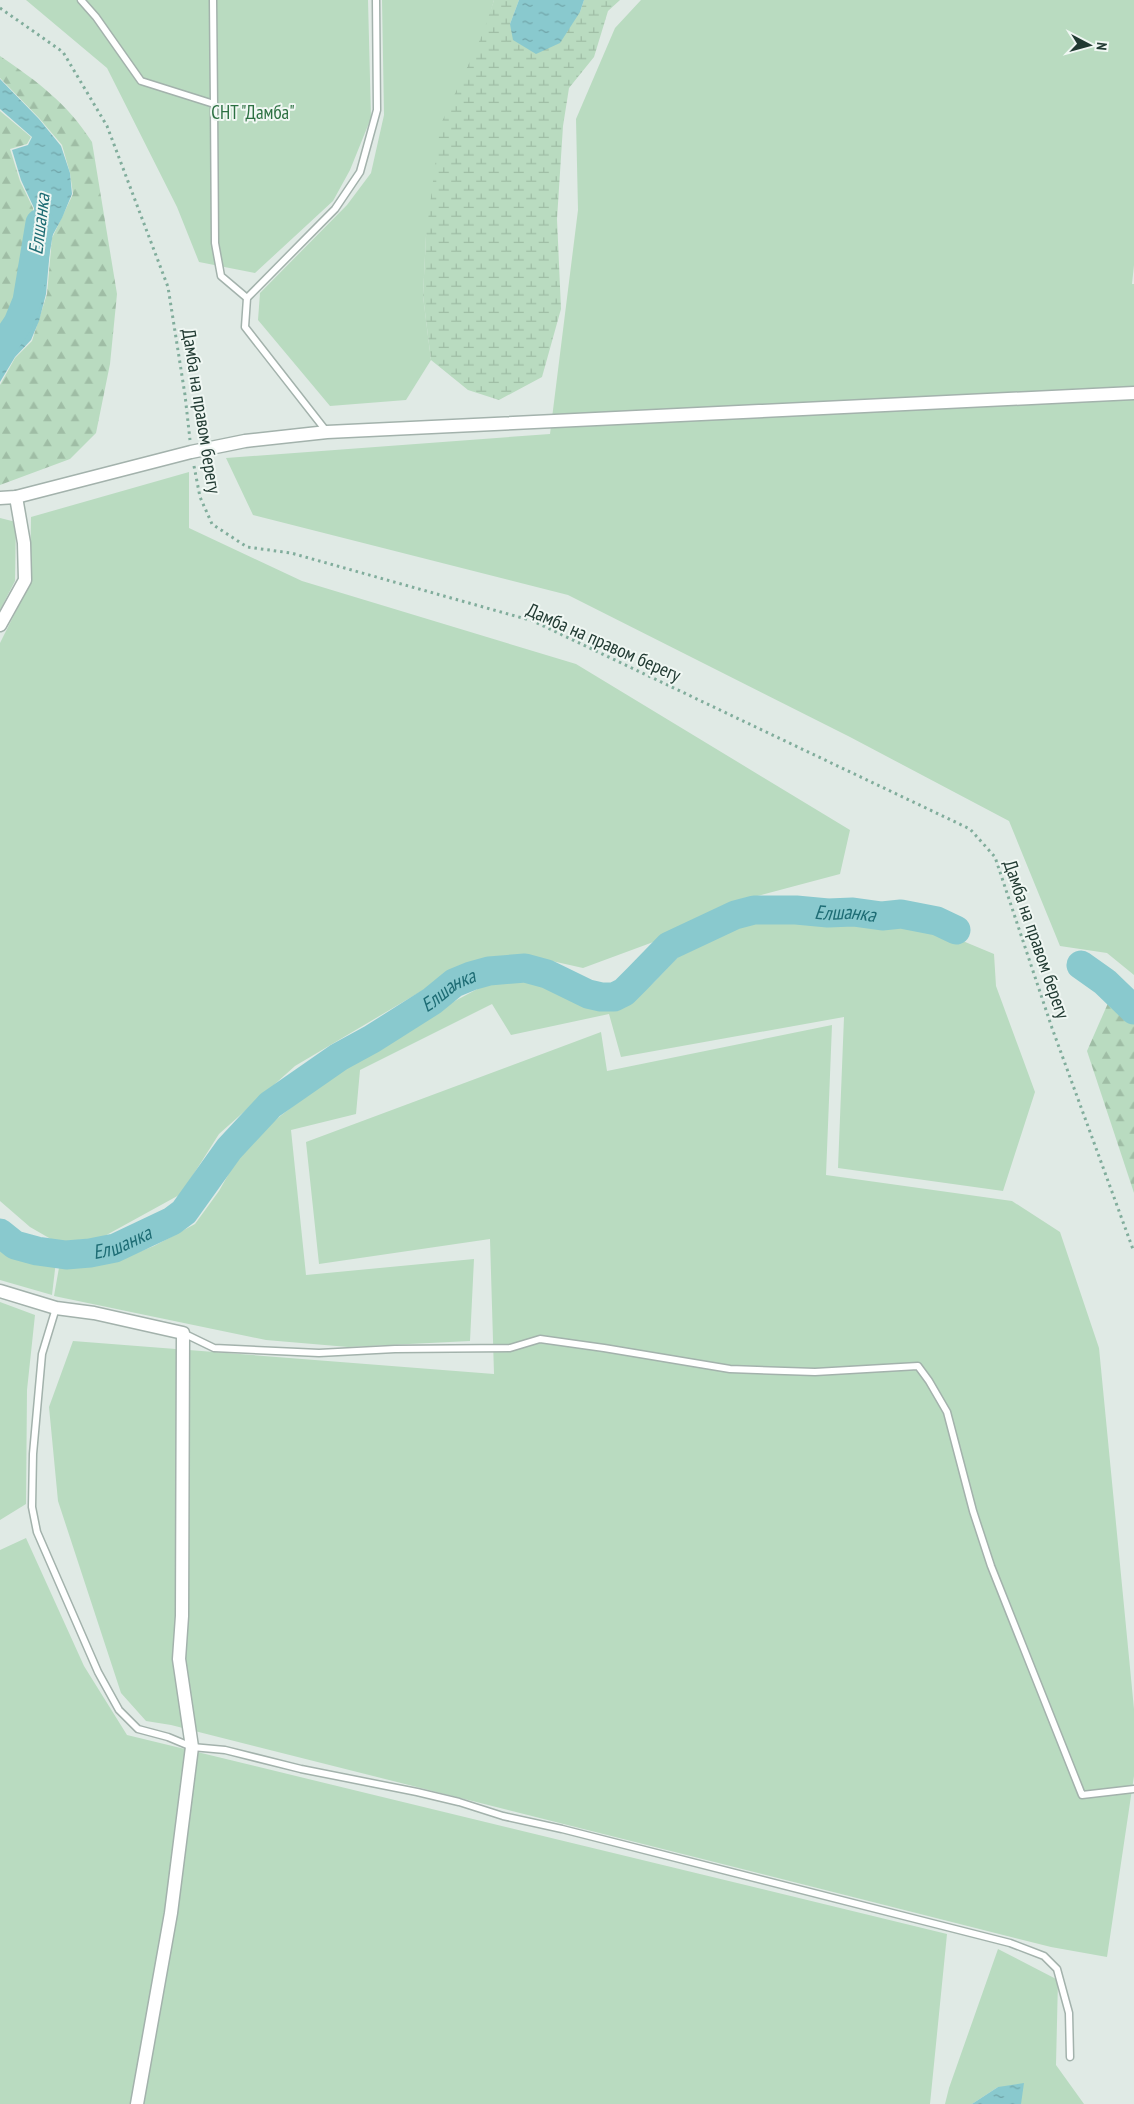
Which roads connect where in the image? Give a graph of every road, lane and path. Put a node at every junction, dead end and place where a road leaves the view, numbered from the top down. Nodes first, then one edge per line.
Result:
1 (81, 0) edge
2 (214, 0) edge
3 (376, 0) edge
4 (87, 4) edge
5 (0, 8) edge
6 (214, 104) junction
7 (247, 298) junction
8 (1134, 393) edge
9 (327, 432) junction
10 (192, 452) junction
11 (16, 497) junction
12 (0, 498) edge
13 (0, 625) edge
14 (1134, 1252) edge
15 (0, 1291) edge
16 (56, 1308) junction
17 (183, 1333) junction
18 (192, 1747) junction
19 (1134, 1789) edge
20 (1070, 2057) dead end
21 (138, 2104) edge

1 - 4 lane
2 - 6 lane
3 - 7 lane
4 - 6 lane
5 - 10 path, Дамба на правом берегу
6 - 7 lane
7 - 9 lane
8 - 9 street
9 - 10 street
10 - 11 street
10 - 14 path, Дамба на правом берегу
11 - 12 street
11 - 13 street
15 - 16 street
16 - 17 street
16 - 18 lane
17 - 18 street
17 - 19 lane
18 - 20 lane
18 - 21 street

